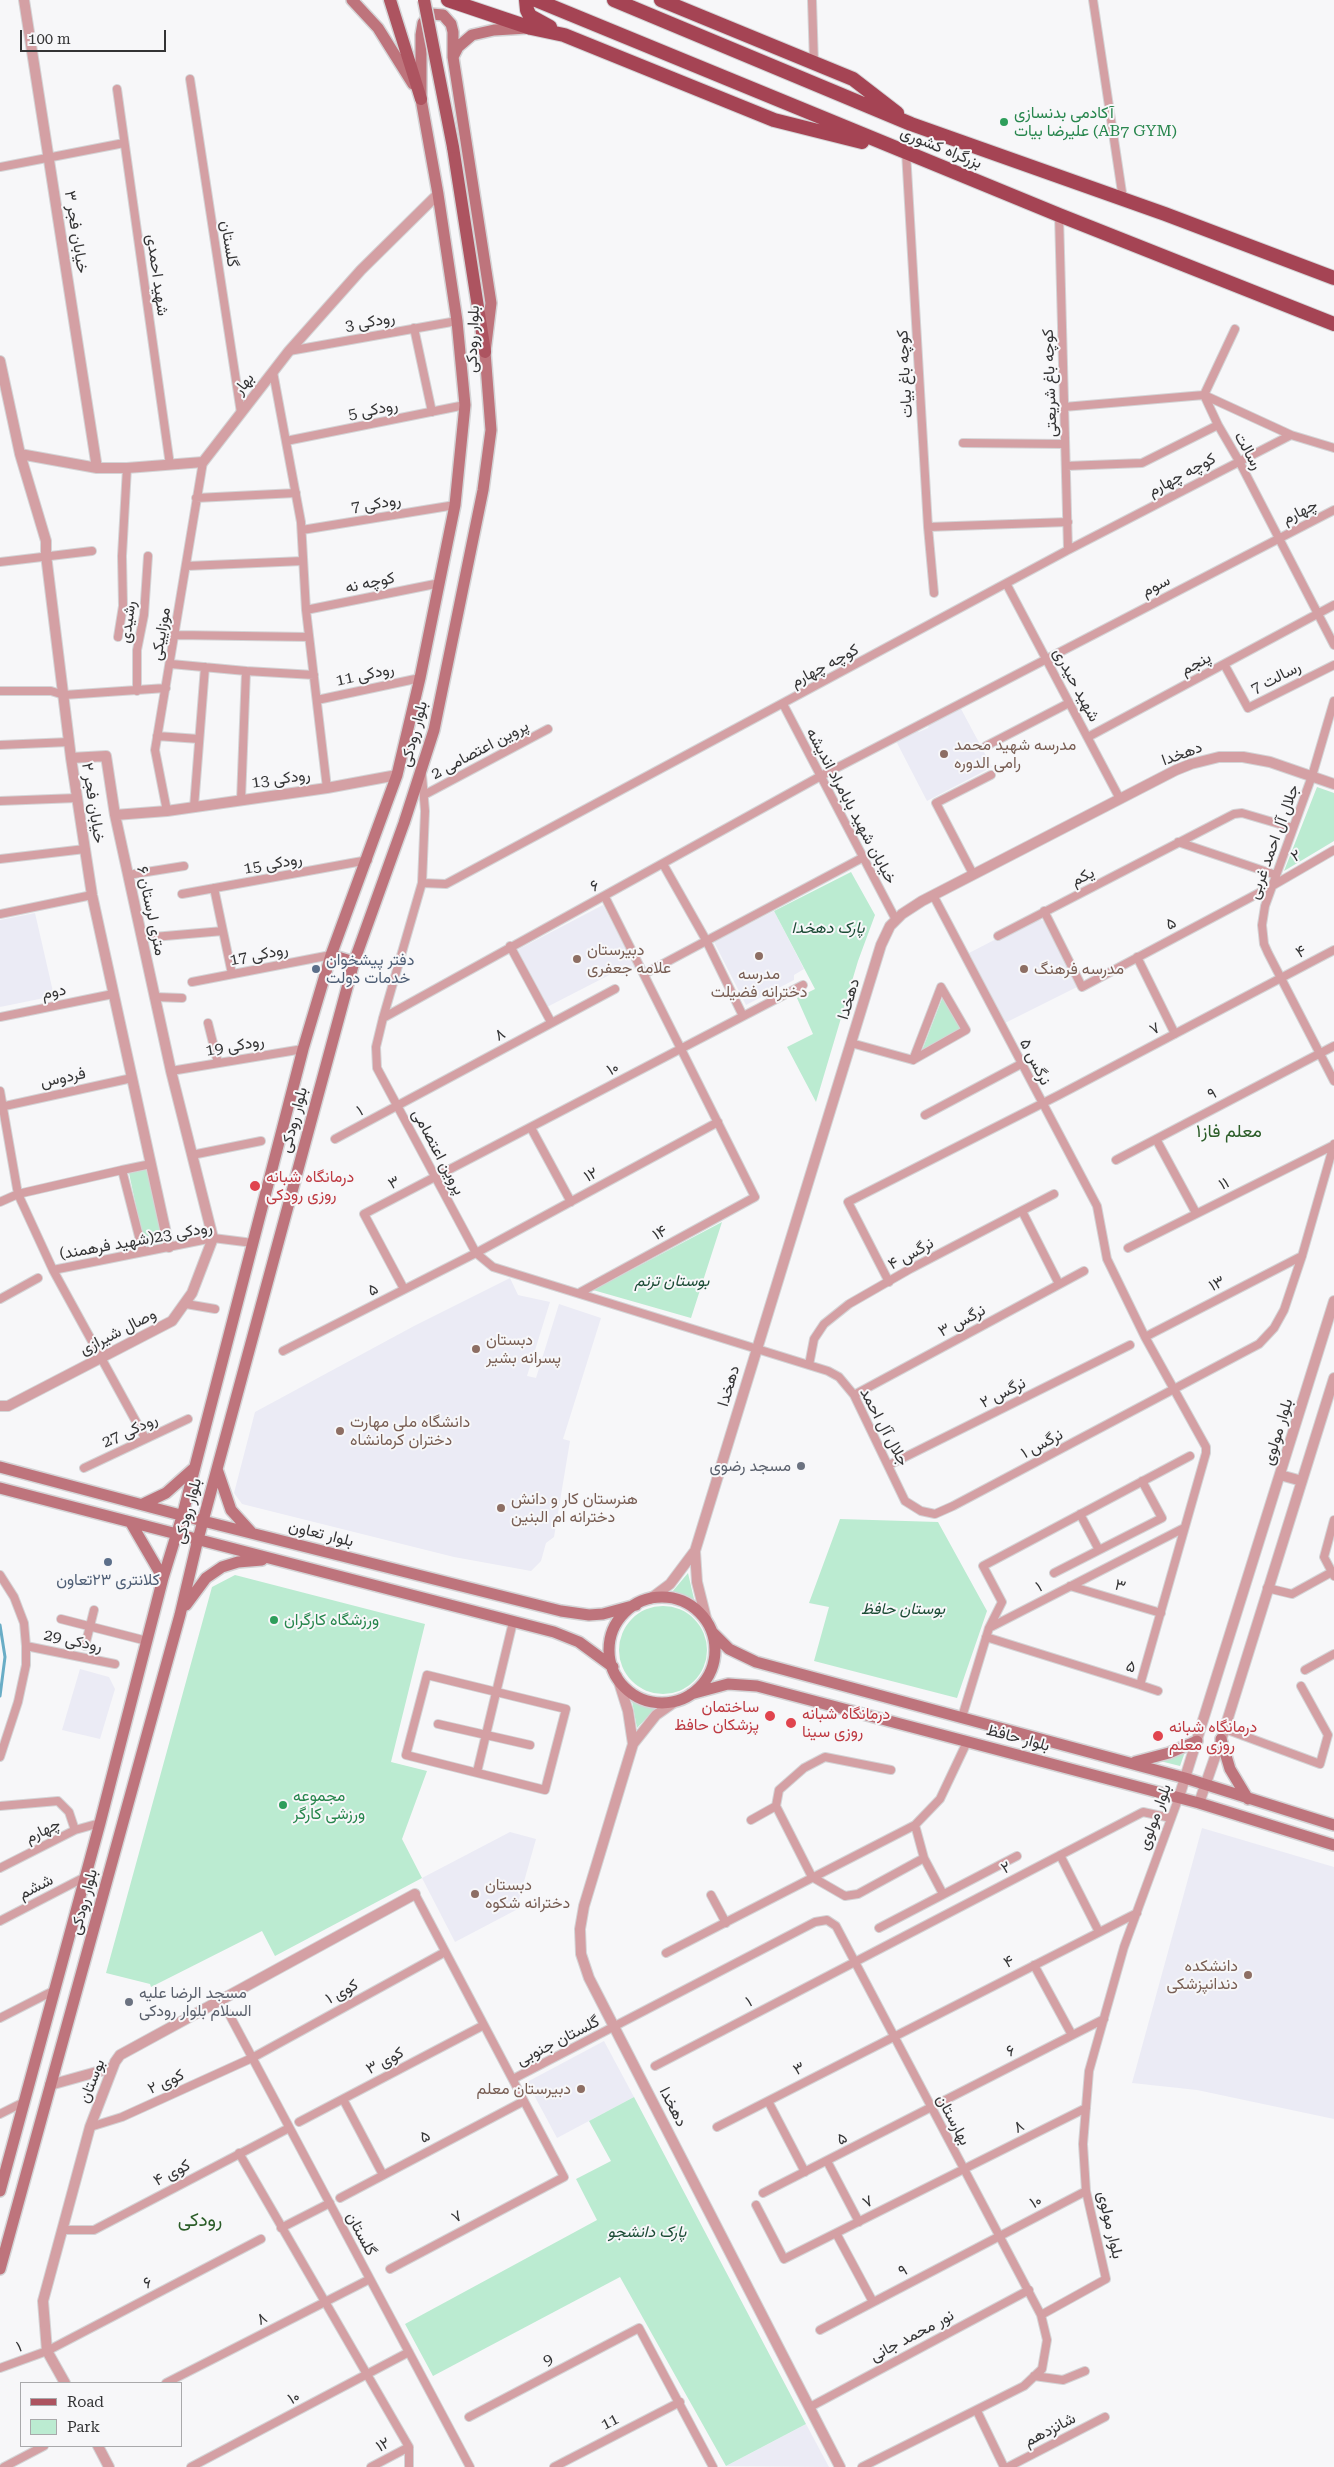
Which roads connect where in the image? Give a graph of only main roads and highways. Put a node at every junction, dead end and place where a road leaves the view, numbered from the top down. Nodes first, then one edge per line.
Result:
1 (352, 0) edge
2 (390, 0) edge
3 (424, 0) edge
4 (448, 0) edge
5 (526, 0) edge
6 (536, 0) edge
7 (614, 0) edge
8 (661, 0) edge
9 (530, 22) junction
10 (453, 57) junction
11 (421, 99) junction
12 (911, 124) junction
13 (906, 152) junction
14 (1334, 278) edge
15 (1334, 324) edge
16 (485, 352) junction
17 (331, 955) junction
18 (354, 962) junction
19 (0, 1466) edge
20 (194, 1468) junction
21 (217, 1468) junction
22 (0, 1488) edge
23 (143, 1504) junction
24 (183, 1515) junction
25 (203, 1521) junction
26 (131, 1523) junction
27 (253, 1533) junction
28 (178, 1535) junction
29 (198, 1540) junction
30 (274, 1560) junction
31 (163, 1578) junction
32 (636, 1605) junction
33 (180, 1615) junction
34 (710, 1627) junction
35 (614, 1672) junction
36 (691, 1694) junction
37 (1223, 1734) road end
38 (1197, 1741) road end
39 (1132, 1763) junction
40 (1248, 1799) junction
41 (1334, 1825) edge
42 (1334, 1845) edge
43 (0, 2191) edge
44 (0, 2268) edge

1 - 11 main road
2 - 11 main road
3 - 16 main road, bridge
4 - 9 highway
5 - 9 highway
6 - 13 highway, بزرگراه کشوری
7 - 12 highway, بزرگراه کشوری
8 - 12 highway
9 - 10 main road
9 - 13 highway
10 - 11 main road, بلوار رودکی
10 - 16 main road, بلوار رودکی
11 - 17 main road, بلوار رودکی
12 - 14 highway, بزرگراه کشوری
13 - 15 highway, بزرگراه کشوری
16 - 18 main road, بلوار رودکی
17 - 18 main road
17 - 20 main road, بلوار رودکی
18 - 21 main road, بلوار رودکی
19 - 23 main road, بلوار تعاون
20 - 23 main road
20 - 24 main road, بلوار رودکی
21 - 25 main road, بلوار رودکی
21 - 27 main road
22 - 26 main road
23 - 24 main road, بلوار تعاون
24 - 25 main road, بلوار تعاون
24 - 28 main road, بلوار رودکی
25 - 27 main road, بلوار تعاون
25 - 29 main road, بلوار رودکی
26 - 28 main road
26 - 31 main road
27 - 32 main road, بلوار تعاون
28 - 29 main road
28 - 31 main road, بلوار رودکی
29 - 30 main road
29 - 33 main road, بلوار رودکی
30 - 33 main road
30 - 35 main road
31 - 43 main road, بلوار رودکی
32 - 34 main road
32 - 35 main road
33 - 44 main road, بلوار رودکی
34 - 36 main road
34 - 39 main road, بلوار حافظ
35 - 36 main road
36 - 42 main road, بلوار حافظ
37 - 40 main road
38 - 39 main road
39 - 40 main road, بلوار حافظ
40 - 41 main road, بلوار حافظ

